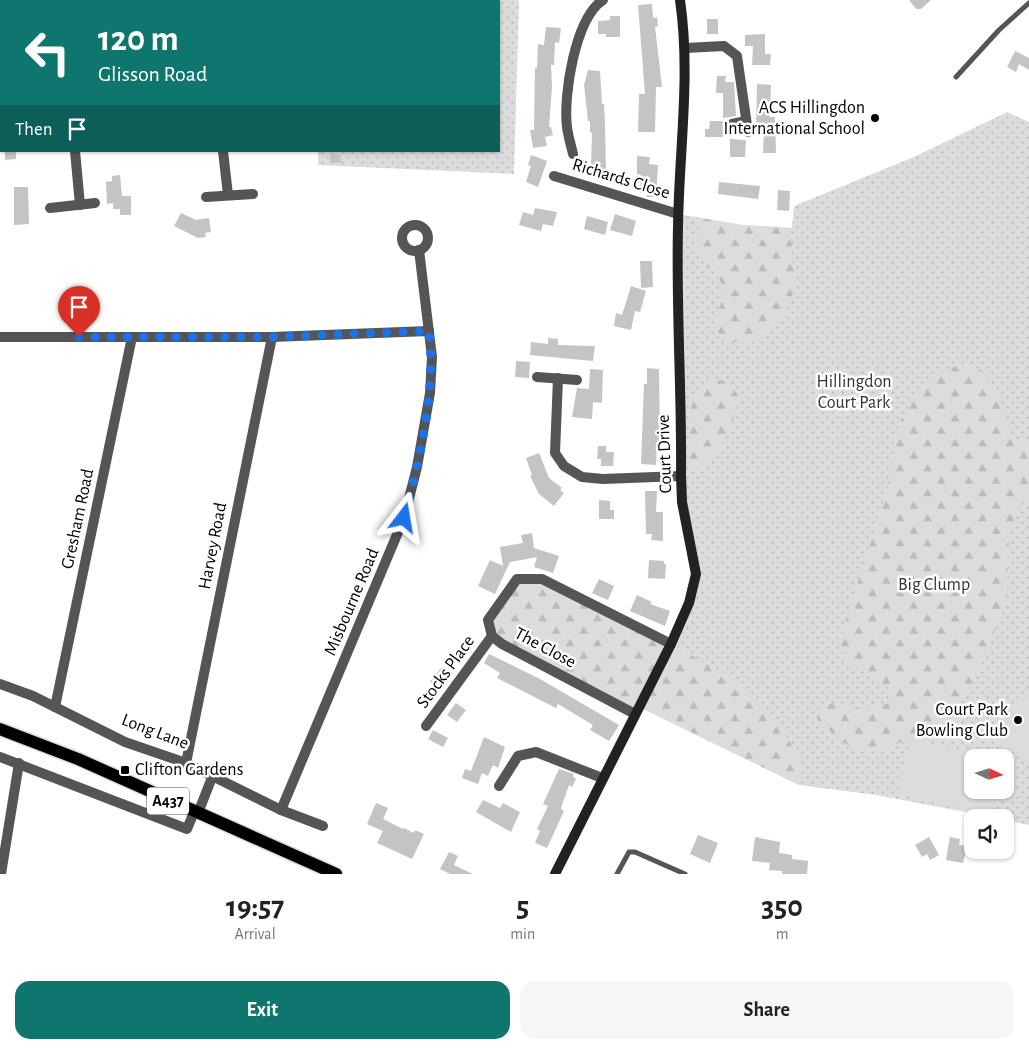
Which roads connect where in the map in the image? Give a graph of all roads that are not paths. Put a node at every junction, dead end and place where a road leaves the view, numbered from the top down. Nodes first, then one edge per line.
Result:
1 (603, 0) edge
2 (680, 0) edge
3 (1029, 3) edge
4 (685, 48) junction
5 (956, 77) dead end
6 (732, 124) dead end
7 (75, 152) edge
8 (223, 152) edge
9 (573, 154) dead end
10 (554, 176) dead end
11 (253, 194) dead end
12 (228, 195) junction
13 (206, 197) dead end
14 (95, 203) dead end
15 (80, 205) junction
16 (50, 208) dead end
17 (678, 214) junction
18 (420, 250) dead end
19 (429, 331) junction
20 (0, 337) edge
21 (132, 337) junction
22 (272, 337) junction
23 (537, 377) dead end
24 (558, 378) junction
25 (577, 380) dead end
26 (681, 476) junction
27 (492, 636) junction
28 (671, 644) junction
29 (0, 684) edge
30 (55, 707) junction
31 (635, 714) junction
32 (426, 726) dead end
33 (0, 729) edge
34 (0, 757) edge
35 (20, 763) junction
36 (186, 763) junction
37 (213, 775) junction
38 (602, 778) junction
39 (499, 786) dead end
40 (281, 810) junction
41 (196, 813) junction
42 (323, 826) dead end
43 (1, 874) edge
44 (336, 874) edge
45 (555, 874) edge
46 (617, 874) edge
47 (685, 874) edge

1 - 9 street
2 - 4 street, Court Drive
3 - 5 lane
4 - 6 street
4 - 17 street, Court Drive
7 - 15 street
8 - 12 street
10 - 17 street, Richards Close
11 - 12 street
12 - 13 street
14 - 15 street
15 - 16 street
17 - 26 street, Court Drive
18 - 19 street, Misbourne Road
19 - 22 street
19 - 40 street, Misbourne Road
20 - 21 street
21 - 22 street
21 - 30 street, Gresham Road
22 - 36 street, Harvey Road
23 - 24 street
24 - 25 street
24 - 26 street
26 - 28 street, Court Drive
27 - 28 street, The Close
27 - 31 street, The Close
27 - 32 street, Stocks Place
28 - 31 street, Court Drive
29 - 30 street, Long Lane
30 - 36 street, Long Lane
31 - 38 street, Court Drive
33 - 41 main road, A437
34 - 35 street
35 - 41 street
35 - 43 street
36 - 37 street, Long Lane
37 - 40 street, Long Lane
37 - 41 street
38 - 39 street
38 - 45 street, Court Drive
40 - 42 street, Long Lane
41 - 44 main road, A437
46 - 47 lane

